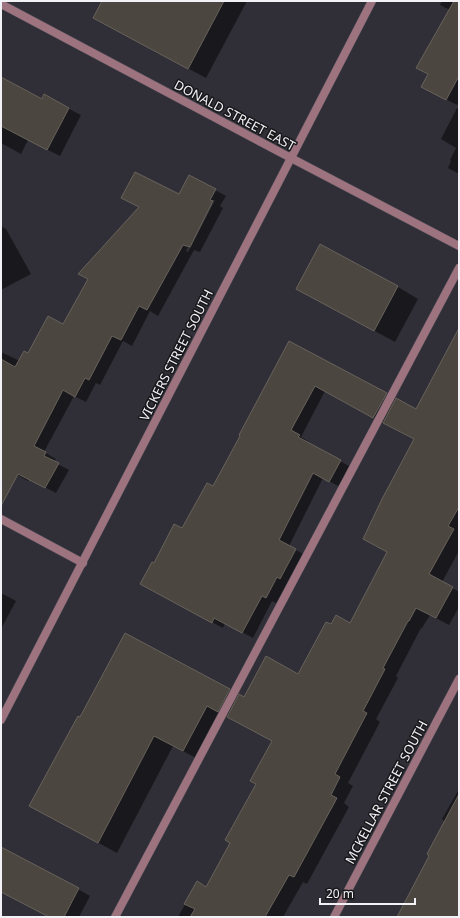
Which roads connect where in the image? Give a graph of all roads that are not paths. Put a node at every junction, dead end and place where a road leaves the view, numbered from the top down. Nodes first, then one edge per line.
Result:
1 (372, 1) edge
2 (1, 4) edge
3 (291, 158) junction
4 (459, 246) edge
5 (459, 268) edge
6 (1, 519) edge
7 (83, 563) junction
8 (459, 679) edge
9 (1, 720) edge
10 (115, 917) edge
11 (334, 917) edge

1 - 3 street, VICKERS STREET SOUTH
2 - 3 street, DONALD STREET EAST
3 - 4 street, DONALD STREET EAST
3 - 7 street, VICKERS STREET SOUTH
5 - 10 street
6 - 7 street
7 - 9 street, VICKERS STREET SOUTH
8 - 11 street, MCKELLAR STREET SOUTH

